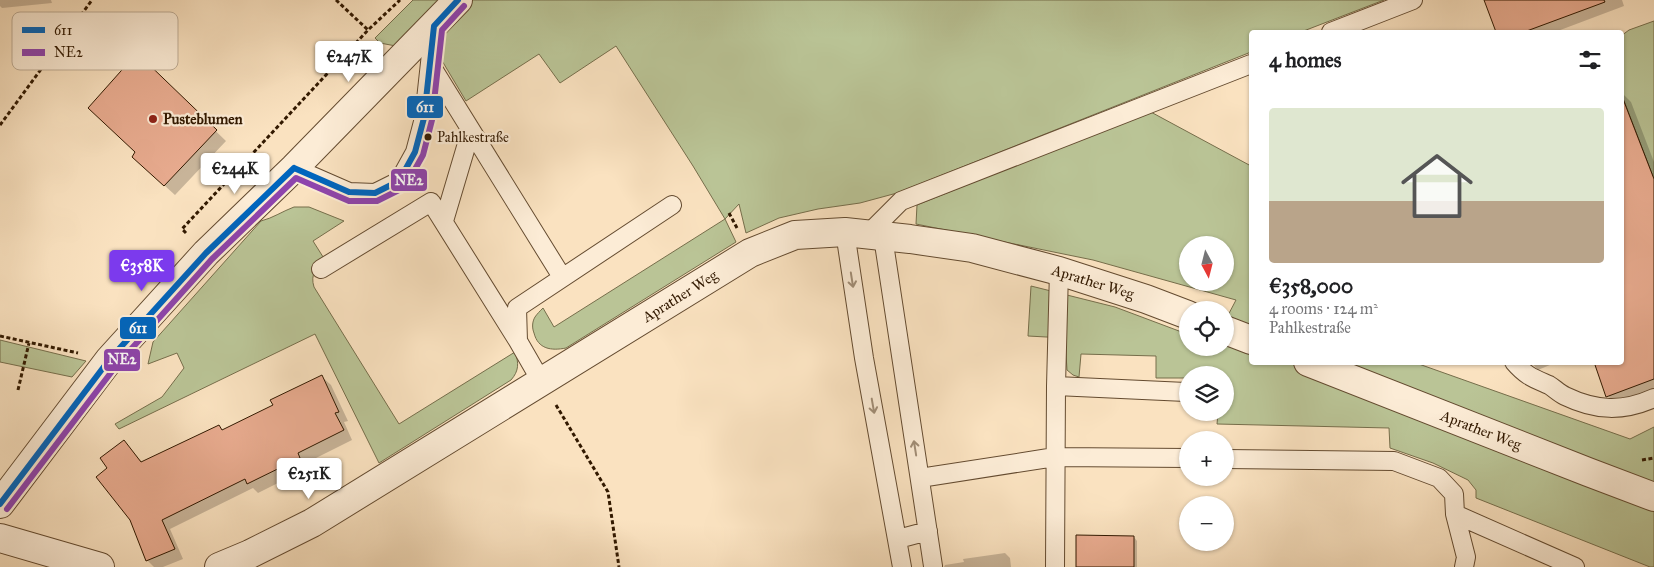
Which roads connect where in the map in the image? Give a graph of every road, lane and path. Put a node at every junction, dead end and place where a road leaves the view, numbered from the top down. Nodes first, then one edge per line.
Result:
1 (92, 0) edge
2 (336, 0) edge
3 (400, 0) edge
4 (458, 0) edge
5 (1413, 0) edge
6 (83, 12) edge
7 (434, 26) junction
8 (368, 30) junction
9 (1336, 30) edge
10 (430, 64) junction
11 (1249, 65) edge
12 (40, 70) edge
13 (0, 125) edge
14 (471, 130) junction
15 (294, 168) junction
16 (672, 205) dead end
17 (444, 221) junction
18 (865, 234) junction
19 (206, 253) junction
20 (321, 269) dead end
21 (1059, 271) junction
22 (562, 277) junction
23 (1179, 312) edge
24 (1234, 333) edge
25 (0, 336) edge
26 (1249, 339) edge
27 (518, 341) junction
28 (29, 343) junction
29 (109, 360) junction
30 (1316, 365) edge
31 (1517, 365) edge
32 (541, 381) junction
33 (1056, 386) junction
34 (18, 390) dead end
35 (1179, 392) edge
36 (1654, 398) edge
37 (1055, 457) junction
38 (1179, 458) edge
39 (1234, 459) edge
40 (920, 478) junction
41 (1654, 497) edge
42 (0, 504) edge
43 (1455, 514) junction
44 (928, 531) junction
45 (0, 538) edge
46 (898, 539) junction
47 (934, 566) edge
48 (100, 567) edge
49 (219, 567) edge
50 (619, 567) edge
51 (902, 567) edge
52 (1055, 567) edge
53 (1464, 567) edge
54 (1575, 567) edge

1 - 6 path
2 - 8 path
3 - 8 path
4 - 7 street
5 - 9 lane
7 - 10 lane
7 - 15 street
8 - 19 path
10 - 14 lane
10 - 15 lane
11 - 18 lane
12 - 13 path
14 - 17 lane
14 - 22 lane
15 - 19 street
16 - 22 lane
17 - 20 lane
17 - 27 lane
18 - 21 street, Aprather Weg
18 - 32 street, Aprather Weg
40 -> 18 lane
18 -> 46 lane
19 - 29 street
21 - 23 street, Aprather Weg
21 - 33 lane
22 - 27 lane
24 - 26 street
25 - 28 path
27 - 32 lane
28 - 29 path
28 - 34 path
29 - 42 street
30 - 41 street, Aprather Weg
31 - 36 lane
32 - 49 street, Aprather Weg
32 - 50 path
33 - 35 lane
33 - 37 lane
37 - 38 lane
37 - 40 lane
37 - 52 lane
39 - 43 lane
40 - 44 lane
43 - 53 lane
43 - 54 lane
44 - 46 lane
44 - 47 lane
45 - 48 street
46 - 51 lane

